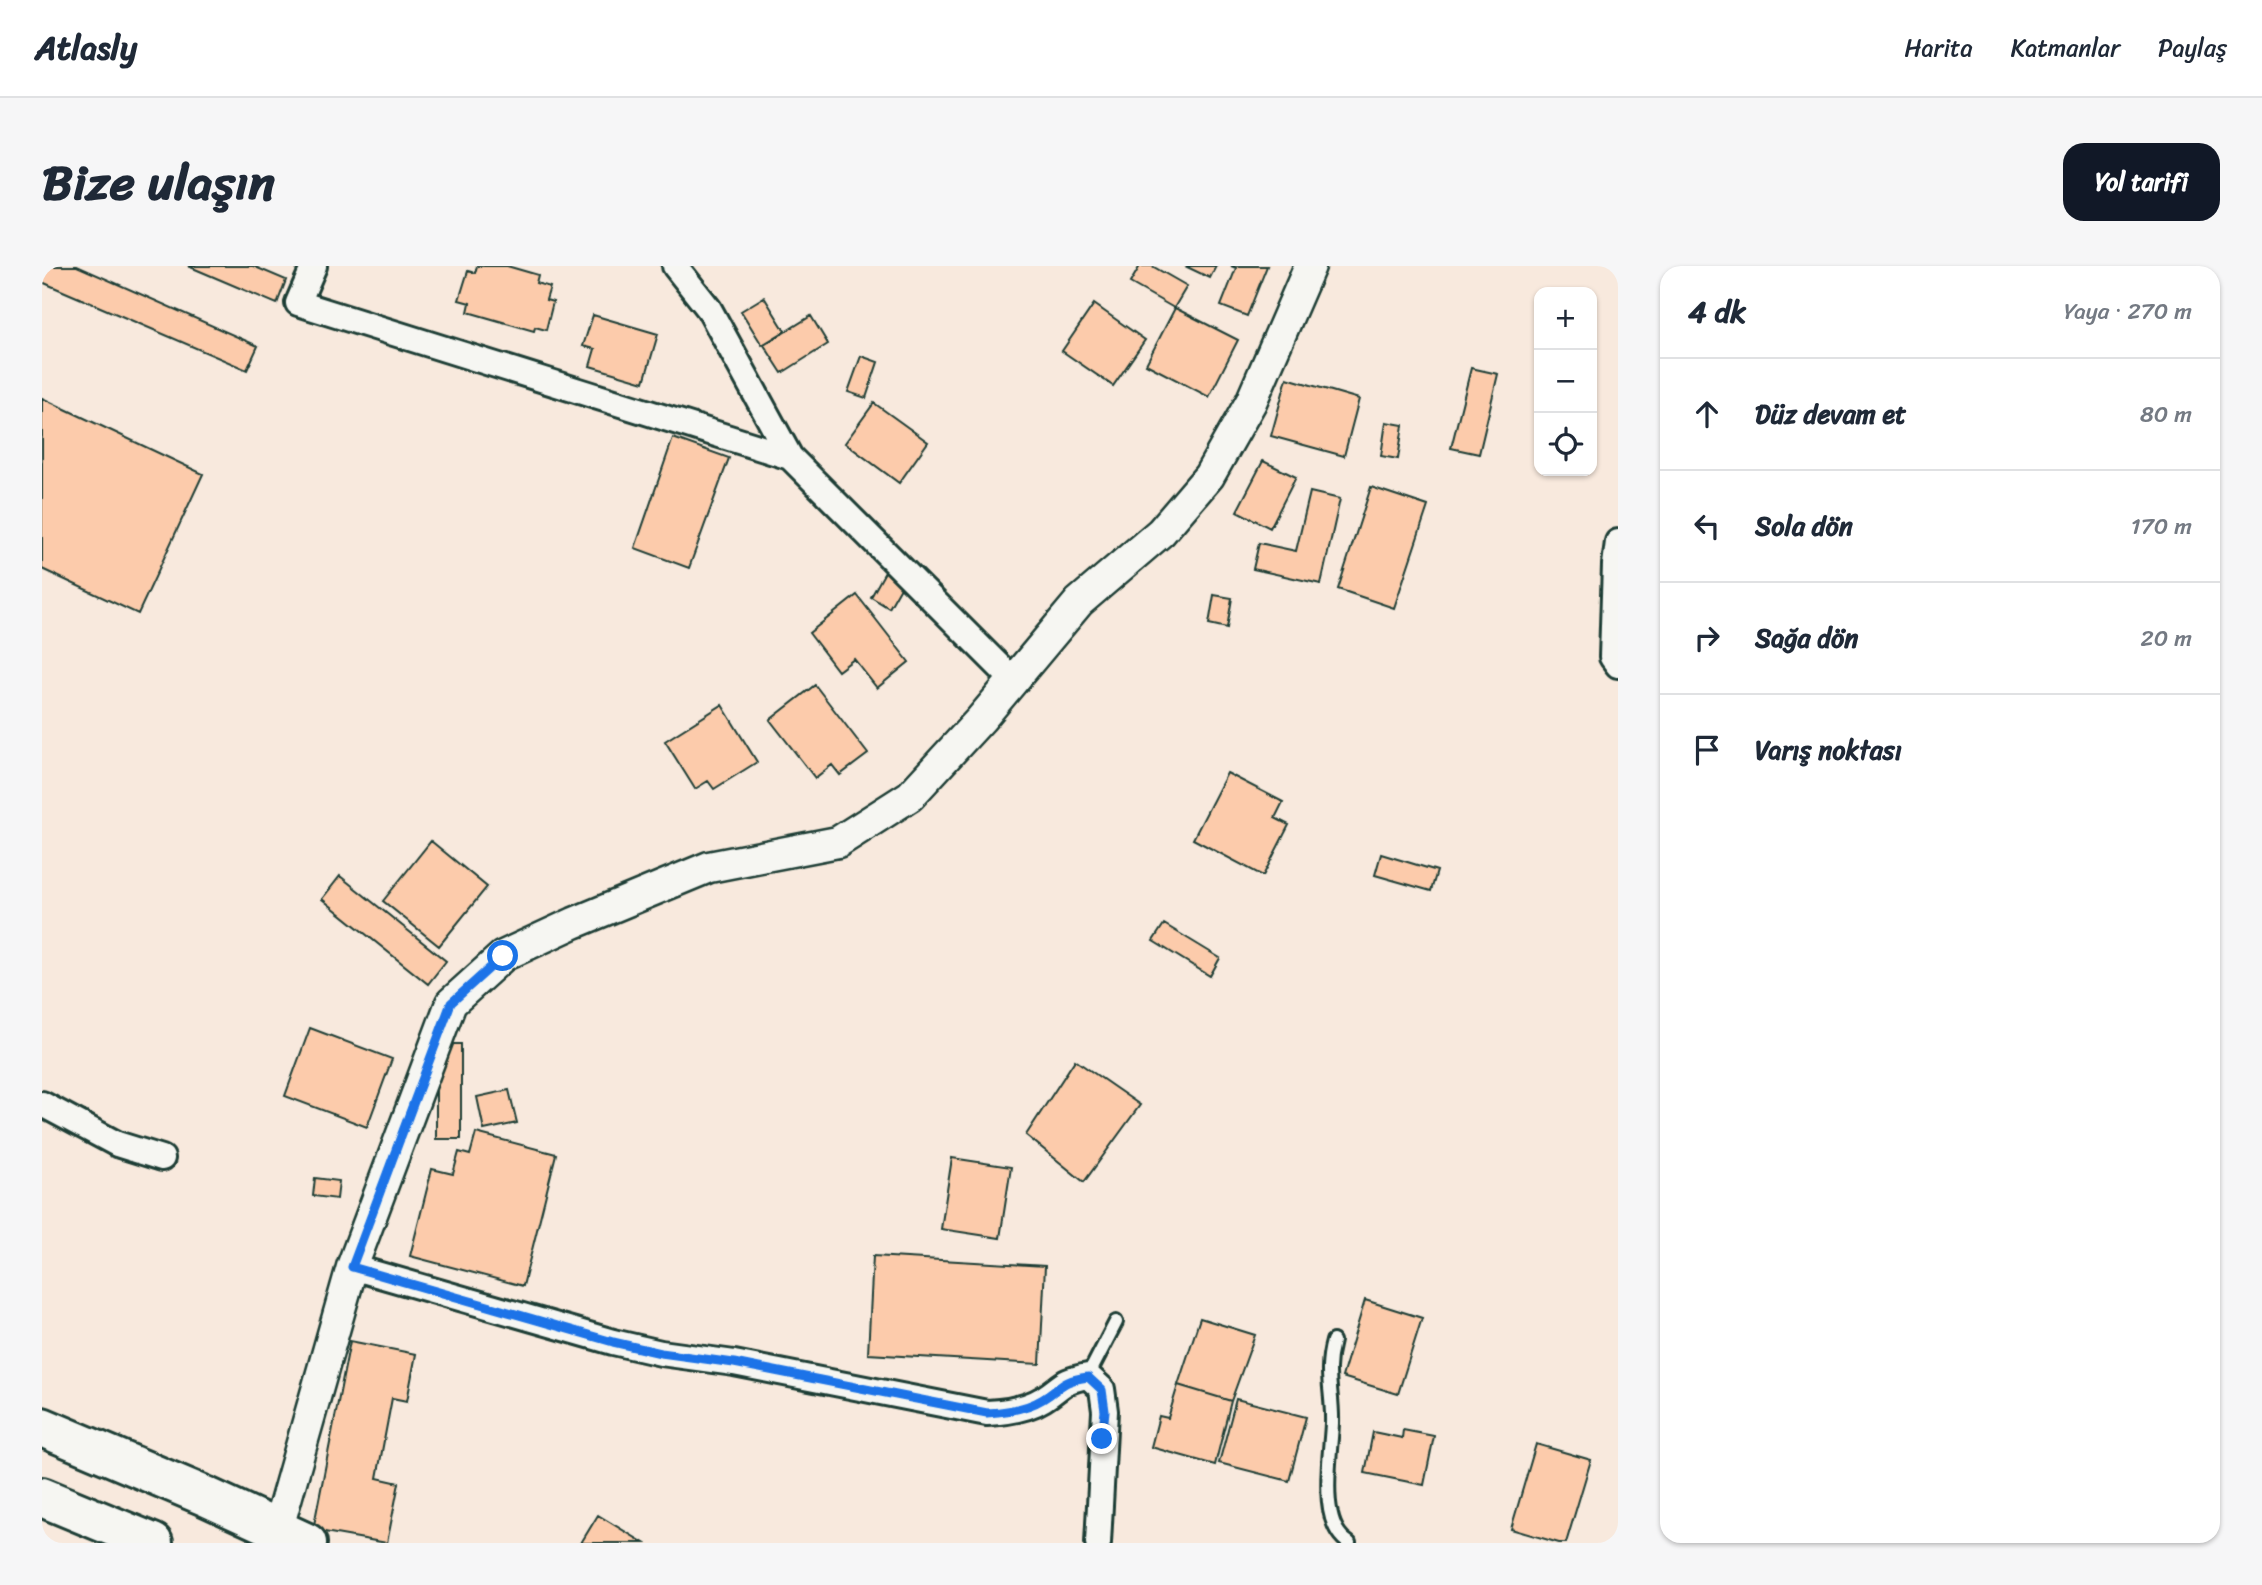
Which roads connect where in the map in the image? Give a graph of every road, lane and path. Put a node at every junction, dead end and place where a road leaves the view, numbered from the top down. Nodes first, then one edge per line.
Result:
1 (314, 266) edge
2 (675, 266) edge
3 (1310, 266) edge
4 (790, 457) junction
5 (1618, 542) edge
6 (1618, 665) edge
7 (1013, 680) junction
8 (42, 1104) edge
9 (162, 1158) dead end
10 (352, 1267) junction
11 (1116, 1322) dead end
12 (1333, 1341) dead end
13 (1088, 1377) junction
14 (42, 1427) edge
15 (42, 1497) edge
16 (292, 1537) edge
17 (153, 1543) edge
18 (1098, 1543) edge
19 (1349, 1543) edge

1 - 4 street
2 - 4 street
3 - 7 street
4 - 7 street
5 - 6 street
7 - 10 street
8 - 9 street
10 - 13 street
10 - 16 street
11 - 13 lane
12 - 19 lane
13 - 18 street
14 - 16 highway
15 - 17 highway

